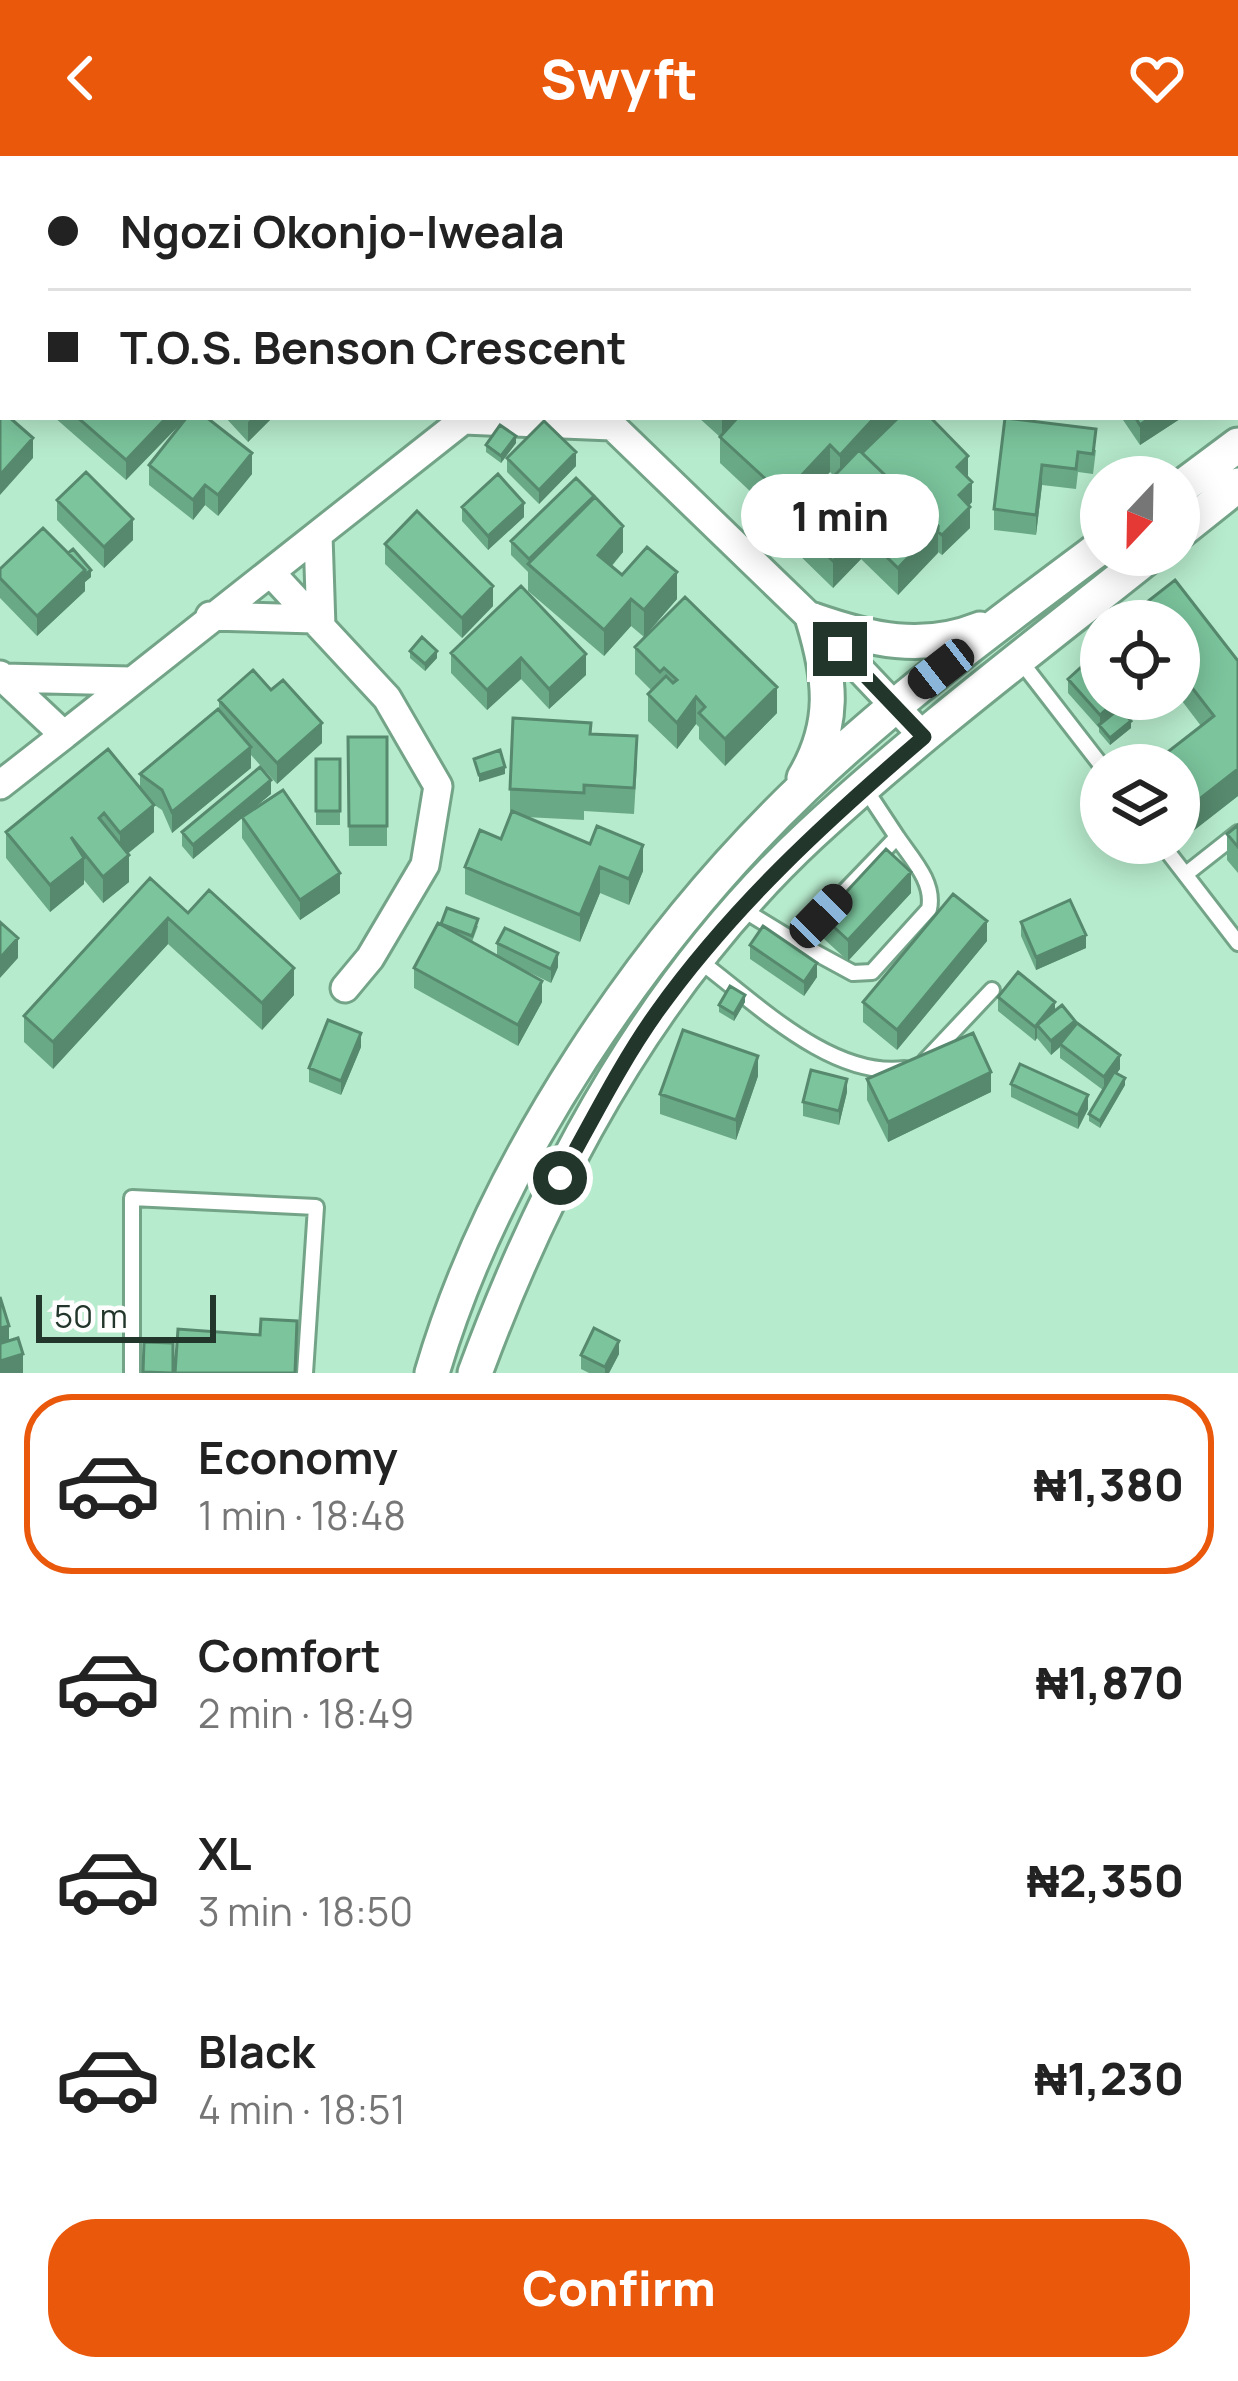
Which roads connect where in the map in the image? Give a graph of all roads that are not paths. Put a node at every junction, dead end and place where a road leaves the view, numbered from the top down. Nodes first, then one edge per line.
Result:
1 (463, 420) edge
2 (536, 420) edge
3 (607, 422) edge
4 (1238, 445) edge
5 (1200, 473) edge
6 (1236, 488) edge
7 (1200, 516) edge
8 (318, 536) junction
9 (1080, 563) edge
10 (271, 573) junction
11 (1123, 576) edge
12 (210, 616) junction
13 (813, 620) junction
14 (1002, 621) junction
15 (318, 623) junction
16 (1018, 659) junction
17 (2, 676) edge
18 (130, 681) junction
19 (894, 707) junction
20 (64, 735) junction
21 (924, 737) junction
22 (1085, 744) edge
23 (0, 785) edge
24 (864, 788) junction
25 (792, 799) junction
26 (1238, 833) edge
27 (897, 837) junction
28 (1178, 864) edge
29 (1186, 874) junction
30 (742, 909) junction
31 (796, 942) junction
32 (1238, 943) edge
33 (697, 959) junction
34 (345, 988) dead end
35 (992, 990) dead end
36 (132, 1373) edge
37 (305, 1373) edge
38 (432, 1373) edge
39 (475, 1373) edge

1 - 8 street
2 - 3 street
3 - 13 street
4 - 5 street
6 - 7 street
8 - 10 street
8 - 15 street
9 - 14 street
10 - 12 street
10 - 15 street
11 - 16 street
12 - 15 street
12 - 18 street
13 - 14 street
13 - 19 street
13 - 25 street
14 - 19 street
15 - 34 street
16 - 21 street
16 - 22 lane
17 - 18 street
17 - 20 street
18 - 20 street
19 - 21 street
19 - 25 street
20 - 23 street
21 - 24 street
24 - 27 lane
24 - 30 street
25 - 38 street
26 - 29 lane
27 - 31 lane
27 - 31 lane
28 - 29 lane
29 - 32 lane
30 - 31 lane
30 - 33 street
33 - 35 lane
33 - 39 street
36 - 37 lane

